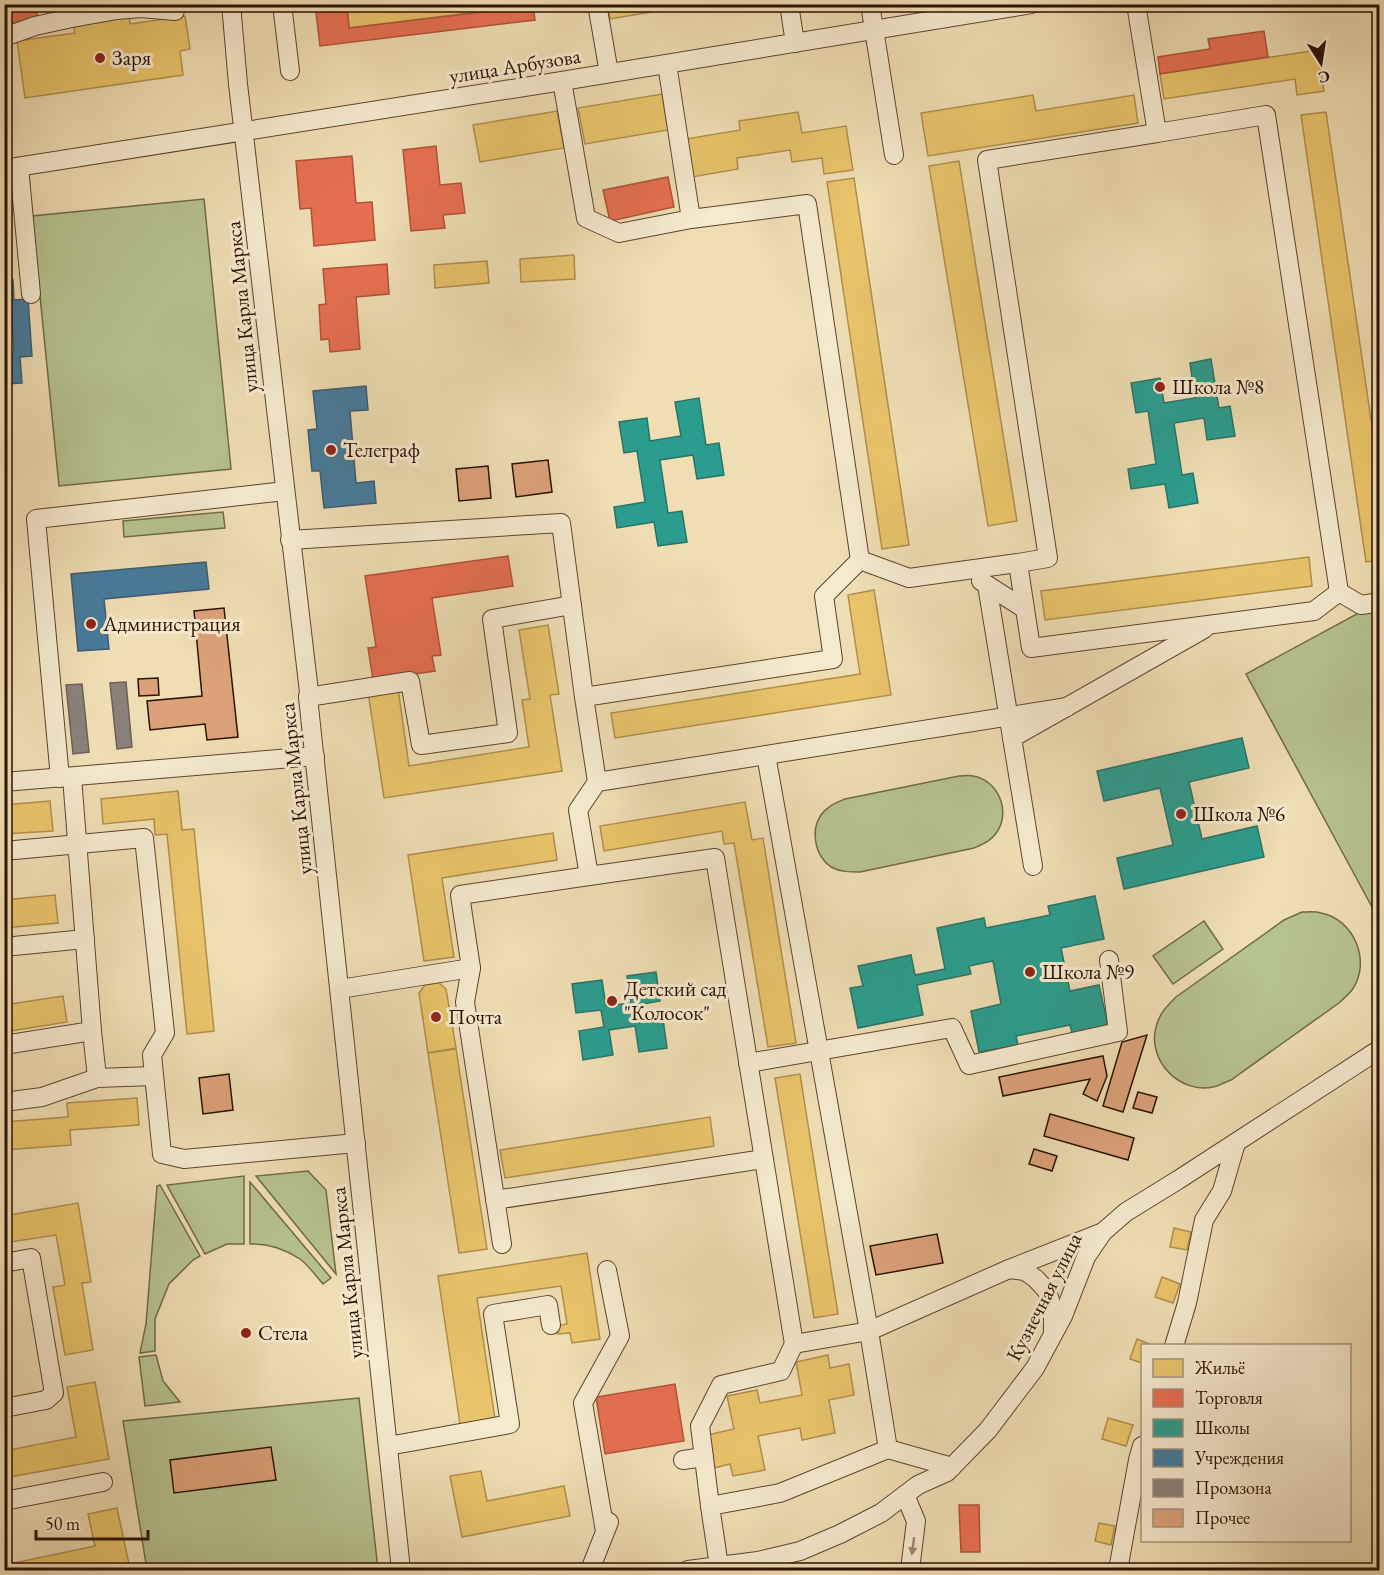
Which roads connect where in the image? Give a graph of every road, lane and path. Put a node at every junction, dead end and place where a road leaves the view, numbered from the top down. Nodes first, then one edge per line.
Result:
1 (231, 4) edge
2 (282, 4) edge
3 (597, 4) edge
4 (789, 4) edge
5 (870, 4) edge
6 (1032, 4) edge
7 (1136, 4) edge
8 (175, 11) dead end
9 (874, 30) junction
10 (4, 37) edge
11 (795, 43) junction
12 (666, 64) junction
13 (290, 71) dead end
14 (609, 73) junction
15 (562, 81) junction
16 (244, 131) junction
17 (1157, 133) junction
18 (894, 155) dead end
19 (12, 168) edge
20 (692, 219) junction
21 (31, 294) dead end
22 (285, 491) junction
23 (291, 540) junction
24 (860, 560) junction
25 (1018, 563) junction
26 (966, 571) junction
27 (987, 585) junction
28 (1340, 592) junction
29 (1380, 602) edge
30 (572, 605) junction
31 (1025, 609) junction
32 (1214, 624) junction
33 (308, 697) junction
34 (584, 698) junction
35 (1067, 707) junction
36 (1009, 717) junction
37 (1012, 738) junction
38 (766, 755) junction
39 (315, 756) junction
40 (66, 777) junction
41 (4, 782) edge
42 (597, 782) junction
43 (77, 844) junction
44 (4, 851) edge
45 (1033, 866) dead end
46 (589, 876) junction
47 (85, 939) junction
48 (4, 947) edge
49 (1109, 960) dead end
50 (471, 968) junction
51 (340, 989) junction
52 (92, 1031) junction
53 (4, 1045) edge
54 (1380, 1049) edge
55 (819, 1051) junction
56 (748, 1063) junction
57 (154, 1076) junction
58 (97, 1078) junction
59 (4, 1102) edge
60 (356, 1143) junction
61 (1236, 1143) junction
62 (764, 1159) junction
63 (495, 1200) junction
64 (1103, 1232) junction
65 (502, 1244) dead end
66 (4, 1263) edge
67 (1009, 1269) junction
68 (607, 1270) dead end
69 (1077, 1280) junction
70 (1047, 1291) junction
71 (551, 1325) dead end
72 (869, 1331) junction
73 (1053, 1335) junction
74 (794, 1344) junction
75 (1175, 1344) edge
76 (4, 1408) edge
77 (388, 1446) junction
78 (888, 1449) junction
79 (1141, 1452) edge
80 (704, 1457) junction
81 (682, 1460) dead end
82 (952, 1467) junction
83 (103, 1482) dead end
84 (911, 1490) junction
85 (4, 1501) edge
86 (710, 1506) junction
87 (614, 1511) dead end
88 (605, 1531) junction
89 (722, 1568) edge
90 (401, 1570) edge
91 (590, 1570) edge
92 (688, 1570) edge
93 (910, 1570) edge
94 (1118, 1570) edge

1 - 16 street, улица Карла Маркса
2 - 13 street
3 - 14 street
4 - 11 street
5 - 9 street
6 - 9 street, улица Арбузова
7 - 17 street
8 - 10 street
9 - 11 street, улица Арбузова
9 - 18 street
11 - 12 street, улица Арбузова
12 - 14 street, улица Арбузова
12 - 20 street
14 - 15 street, улица Арбузова
15 - 16 street, улица Арбузова
15 - 20 street
16 - 19 street, улица Арбузова
16 - 22 street, улица Карла Маркса
17 - 25 street
17 - 28 street
19 - 21 street
20 - 24 street
22 - 23 street, улица Карла Маркса
22 - 40 street
23 - 30 street
23 - 33 street, улица Карла Маркса
24 - 26 street
24 - 34 street
25 - 26 street
25 - 31 street
26 - 27 street
27 - 31 street
27 - 36 street
28 - 29 street
28 - 32 street
30 - 33 street
30 - 34 street
31 - 32 street
32 - 35 street
33 - 39 street, улица Карла Маркса
34 - 42 street
35 - 36 street
35 - 37 street
36 - 37 street
36 - 38 street
37 - 45 street
38 - 42 street
38 - 55 street
39 - 40 street
39 - 51 street, улица Карла Маркса
40 - 41 street
40 - 43 street
42 - 46 street
43 - 44 street
43 - 47 street
43 - 57 street
46 - 50 street
46 - 56 street
47 - 48 street
47 - 52 street
49 - 55 street
50 - 51 street
50 - 63 street
51 - 60 street, улица Карла Маркса
52 - 53 street
52 - 58 street
54 - 61 street, Кузнечная улица
55 - 56 street
55 - 72 street
56 - 62 street
57 - 58 street
57 - 60 street
58 - 59 street
60 - 77 street, улица Карла Маркса
61 - 64 street, Кузнечная улица
61 - 75 street
62 - 63 street
62 - 74 street
63 - 65 street
64 - 67 street
64 - 69 street, Кузнечная улица
66 - 76 street
67 - 70 street
67 - 72 street
68 - 88 street
69 - 70 street
69 - 73 street, Кузнечная улица
70 - 73 street
71 - 77 street
72 - 74 street
72 - 78 street
73 - 82 street, Кузнечная улица
74 - 80 street
77 - 90 street, улица Карла Маркса
78 - 82 street
78 - 86 street
79 - 94 street
80 - 81 street
80 - 86 street
82 - 84 street, Кузнечная улица
83 - 85 street
84 - 89 street, Кузнечная улица
84 -> 93 street
86 - 89 street
87 - 88 street
88 - 91 street
89 - 92 street, Кузнечная улица

